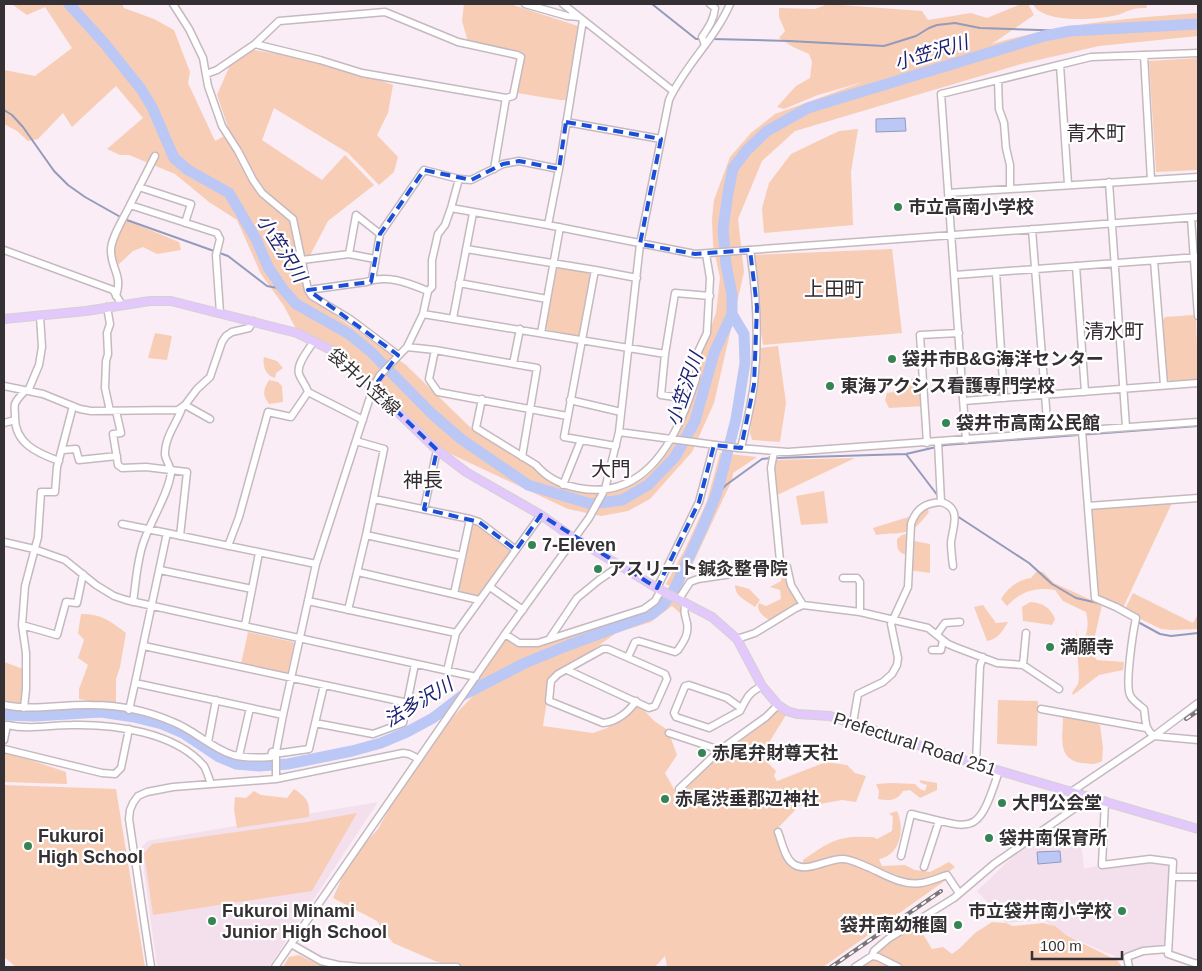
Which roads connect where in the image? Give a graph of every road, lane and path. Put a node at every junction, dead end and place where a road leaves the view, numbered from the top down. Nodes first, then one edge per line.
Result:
1 (173, 4) edge
2 (525, 4) edge
3 (564, 4) edge
4 (710, 4) edge
5 (730, 4) edge
6 (581, 18) junction
7 (255, 44) junction
8 (705, 45) junction
9 (1198, 53) edge
10 (1144, 55) junction
11 (1060, 65) junction
12 (206, 74) junction
13 (998, 80) junction
14 (673, 91) junction
15 (506, 98) junction
16 (566, 122) junction
17 (660, 139) junction
18 (155, 156) dead end
19 (494, 169) junction
20 (559, 169) junction
21 (1198, 177) edge
22 (459, 179) junction
23 (1151, 180) junction
24 (1109, 182) junction
25 (1068, 184) junction
26 (139, 187) junction
27 (1010, 188) junction
28 (948, 192) junction
29 (130, 205) junction
30 (452, 208) junction
31 (472, 213) junction
32 (1195, 218) edge
33 (185, 223) junction
34 (1112, 223) junction
35 (548, 225) junction
36 (560, 227) junction
37 (1032, 229) junction
38 (380, 234) junction
39 (952, 235) junction
40 (640, 244) junction
41 (466, 249) junction
42 (4, 250) edge
43 (748, 250) junction
44 (349, 254) junction
45 (710, 254) junction
46 (1196, 257) edge
47 (375, 259) junction
48 (302, 260) junction
49 (1154, 261) junction
50 (553, 264) junction
51 (1114, 264) junction
52 (1076, 266) junction
53 (595, 270) junction
54 (1034, 270) junction
55 (996, 272) junction
56 (955, 275) junction
57 (637, 278) junction
58 (372, 280) junction
59 (459, 283) junction
60 (308, 290) junction
61 (428, 291) junction
62 (116, 296) junction
63 (710, 296) junction
64 (547, 299) junction
65 (122, 305) junction
66 (107, 307) junction
67 (220, 313) junction
68 (423, 314) junction
69 (40, 316) junction
70 (1198, 316) edge
71 (453, 318) junction
72 (4, 319) edge
73 (253, 321) junction
74 (520, 330) junction
75 (541, 333) junction
76 (959, 333) junction
77 (581, 340) junction
78 (314, 341) junction
79 (407, 347) junction
80 (629, 349) junction
81 (435, 350) junction
82 (665, 354) junction
83 (398, 356) junction
84 (513, 364) junction
85 (1198, 383) edge
86 (1164, 385) junction
87 (4, 386) edge
88 (373, 388) junction
89 (1124, 389) junction
90 (26, 391) junction
91 (308, 392) junction
92 (1085, 392) junction
93 (1045, 395) junction
94 (1004, 398) junction
95 (689, 399) junction
96 (482, 400) junction
97 (570, 400) junction
98 (964, 401) junction
99 (73, 406) junction
100 (184, 407) junction
101 (531, 409) junction
102 (113, 411) junction
103 (621, 412) junction
104 (568, 416) junction
105 (210, 419) dead end
106 (15, 420) junction
107 (362, 420) junction
108 (1198, 422) edge
109 (4, 423) edge
110 (1126, 427) junction
111 (1082, 431) junction
112 (619, 432) junction
113 (1048, 433) junction
114 (673, 439) junction
115 (581, 440) junction
116 (966, 440) junction
117 (356, 441) junction
118 (938, 442) junction
119 (927, 443) junction
120 (717, 445) junction
121 (616, 446) junction
122 (740, 448) junction
123 (62, 450) junction
124 (437, 450) junction
125 (774, 452) junction
126 (117, 456) junction
127 (522, 457) junction
128 (59, 461) junction
129 (170, 469) junction
130 (563, 485) junction
131 (605, 490) junction
132 (1198, 498) edge
133 (374, 499) junction
134 (941, 502) junction
135 (1088, 506) junction
136 (424, 510) junction
137 (541, 515) junction
138 (470, 519) junction
139 (122, 524) dead end
140 (149, 529) junction
141 (167, 533) junction
142 (366, 535) junction
143 (180, 536) junction
144 (574, 537) junction
145 (4, 542) edge
146 (228, 546) junction
147 (34, 550) junction
148 (516, 550) junction
149 (259, 553) junction
150 (462, 556) junction
151 (780, 561) junction
152 (316, 564) junction
153 (621, 566) junction
154 (953, 566) dead end
155 (160, 570) junction
156 (358, 572) junction
157 (83, 574) junction
158 (843, 578) dead end
159 (490, 586) junction
160 (252, 589) junction
161 (660, 589) junction
162 (454, 594) junction
163 (478, 600) junction
164 (681, 600) junction
165 (308, 601) junction
166 (133, 602) junction
167 (803, 605) junction
168 (152, 606) junction
169 (348, 610) junction
170 (522, 610) junction
171 (860, 612) junction
172 (892, 620) junction
173 (960, 622) dead end
174 (22, 624) junction
175 (245, 626) junction
176 (456, 633) junction
177 (1026, 633) dead end
178 (505, 634) junction
179 (937, 634) junction
180 (300, 638) junction
181 (550, 638) junction
182 (737, 639) junction
183 (943, 640) junction
184 (144, 646) junction
185 (932, 650) dead end
186 (983, 657) junction
187 (628, 658) junction
188 (415, 664) junction
189 (1023, 665) junction
190 (567, 670) junction
191 (447, 671) junction
192 (476, 677) junction
193 (292, 678) junction
194 (135, 683) junction
195 (324, 685) junction
196 (762, 686) junction
197 (1059, 689) dead end
198 (216, 700) junction
199 (636, 701) junction
200 (408, 703) junction
201 (1198, 703) edge
202 (4, 705) edge
203 (778, 705) junction
204 (24, 708) junction
205 (250, 708) junction
206 (741, 708) junction
207 (1041, 709) dead end
208 (129, 710) junction
209 (283, 715) junction
210 (315, 723) junction
211 (853, 723) junction
212 (1146, 728) junction
213 (129, 729) junction
214 (669, 733) dead end
215 (1154, 736) junction
216 (4, 740) edge
217 (1198, 740) edge
218 (208, 742) junction
219 (4, 749) edge
220 (720, 750) junction
221 (276, 752) junction
222 (239, 756) junction
223 (419, 759) junction
224 (976, 764) junction
225 (999, 771) junction
226 (276, 776) junction
227 (211, 784) junction
228 (679, 788) dead end
229 (1071, 792) junction
230 (1090, 797) junction
231 (1105, 802) junction
232 (940, 821) junction
233 (1198, 829) edge
234 (778, 832) dead end
235 (901, 856) dead end
236 (924, 866) dead end
237 (1173, 877) junction
238 (1198, 877) edge
239 (959, 893) junction
240 (291, 944) junction
241 (1168, 949) junction
242 (872, 956) junction
243 (1198, 963) edge
244 (151, 967) edge
245 (275, 967) edge
246 (448, 967) edge
247 (458, 967) edge
248 (855, 967) edge
249 (898, 967) edge
250 (1129, 967) edge

1 - 12 street
2 - 6 street
3 - 6 street
4 - 8 street
5 - 8 street
6 - 14 street
6 - 16 street
7 - 12 street
7 - 15 street
7 - 15 street
8 - 14 street
9 - 10 street
10 - 11 street
10 - 23 street
11 - 13 street
11 - 25 street
12 - 48 street
13 - 27 street
13 - 28 street
14 - 17 street
15 - 19 street
16 - 17 street
16 - 20 street
17 - 40 street
18 - 26 street
19 - 20 street
19 - 22 street
20 - 35 street
21 - 23 street
22 - 30 street
22 - 38 street
23 - 24 street
24 - 25 street
24 - 34 street
25 - 27 street
26 - 29 street
26 - 33 street
27 - 28 street
28 - 39 street
29 - 33 street
29 - 62 street
30 - 31 street
30 - 61 street
31 - 35 street
31 - 41 street
32 - 34 street
32 - 46 street
33 - 67 street
34 - 37 street
34 - 51 street
35 - 36 street
36 - 40 street
36 - 50 street
37 - 39 street
37 - 54 street
38 - 44 street
38 - 47 street
39 - 43 street
39 - 56 street
40 - 45 street
40 - 57 street
41 - 50 street
41 - 59 street
42 - 62 street
43 - 45 street
43 - 122 street
44 - 47 street
44 - 48 street
45 - 63 street
46 - 49 street
46 - 70 street
47 - 58 street
48 - 60 street
49 - 51 street
49 - 86 street
50 - 53 street
50 - 64 street
51 - 52 street
51 - 89 street
52 - 54 street
52 - 92 street
53 - 57 street
53 - 77 street
54 - 55 street
54 - 93 street
55 - 56 street
55 - 94 street
56 - 76 street
57 - 80 street
58 - 60 street
58 - 61 street
59 - 64 street
59 - 71 street
60 - 83 street
61 - 68 street
62 - 65 street
63 - 82 street
63 - 95 street
64 - 75 street
65 - 66 main road, 袋井小笠線
65 - 67 main road, 袋井小笠線
66 - 69 main road, 袋井小笠線
66 - 102 street
67 - 73 main road, 袋井小笠線
68 - 71 street
68 - 79 street
69 - 72 main road, 袋井小笠線
69 - 90 street
71 - 74 street
73 - 78 main road, 袋井小笠線
73 - 100 street
74 - 75 street
74 - 84 street
75 - 77 street
76 - 98 street
76 - 119 street
77 - 80 street
77 - 97 street
78 - 88 main road, 袋井小笠線
78 - 91 street
79 - 81 street
79 - 83 street
80 - 82 street
80 - 103 street
81 - 84 street
81 - 96 street
82 - 95 street
83 - 88 street
84 - 101 street
85 - 86 street
86 - 89 street
87 - 90 street
88 - 107 street
88 - 124 main road, 袋井小笠線
89 - 92 street
89 - 110 street
90 - 99 street
90 - 106 street
91 - 107 street
91 - 146 street
92 - 93 street
93 - 94 street
93 - 113 street
94 - 98 street
95 - 114 street
96 - 101 street
96 - 127 street
97 - 103 street
97 - 104 street
98 - 116 street
99 - 102 street
99 - 123 street
100 - 102 street
100 - 105 street
100 - 129 street
101 - 104 street
101 - 127 street
102 - 126 street
103 - 112 street
104 - 115 street
106 - 109 street
106 - 128 street
107 - 117 street
108 - 110 street
110 - 111 street
111 - 113 street
111 - 135 street
112 - 114 street
112 - 121 street
113 - 116 street
114 - 120 street
114 - 131 street
115 - 121 street
115 - 130 street
116 - 118 street
117 - 133 street
117 - 152 street
118 - 119 street
118 - 134 street
119 - 125 street
120 - 122 street
120 - 161 street
121 - 131 street
122 - 125 street
123 - 126 street
123 - 128 street
124 - 136 street
124 - 137 main road, 袋井小笠線
125 - 151 street
126 - 129 street
127 - 130 street
128 - 147 street
129 - 140 street
129 - 143 street
130 - 131 street
131 - 144 street
132 - 135 street
133 - 136 street
133 - 142 street
134 - 154 street
134 - 172 street
135 - 212 street
136 - 138 street
137 - 144 main road, 袋井小笠線
137 - 148 street
138 - 148 street
138 - 150 street
139 - 140 street
140 - 141 street
140 - 166 street
141 - 143 street
141 - 155 street
142 - 150 street
142 - 156 street
143 - 146 street
144 - 153 main road, 袋井小笠線
144 - 170 street
145 - 147 street
146 - 149 street
147 - 157 street
147 - 174 street
148 - 159 street
149 - 152 street
149 - 160 street
150 - 162 street
151 - 164 street
151 - 167 street
152 - 165 street
153 - 161 main road, 袋井小笠線
153 - 181 street
155 - 160 street
155 - 168 street
156 - 162 street
156 - 169 street
157 - 166 street
157 - 174 street
158 - 171 street
159 - 163 street
159 - 170 street
160 - 175 street
161 - 164 main road, 袋井小笠線
161 - 181 street
162 - 163 street
163 - 176 street
164 - 182 main road, Prefectural Road 251
164 - 187 street
165 - 169 street
165 - 180 street
166 - 168 street
167 - 171 street
167 - 182 street
168 - 175 street
168 - 184 street
169 - 176 street
170 - 178 street
171 - 172 street
172 - 179 street
172 - 211 street
173 - 179 street
174 - 204 street
175 - 180 street
176 - 191 street
177 - 189 street
178 - 181 street
178 - 192 street
179 - 183 street
180 - 188 street
180 - 193 street
182 - 196 main road, Prefectural Road 251
183 - 185 street
183 - 186 street
184 - 193 street
184 - 194 street
186 - 189 street
186 - 224 street
187 - 190 street
187 - 199 street
188 - 191 street
188 - 200 street
189 - 197 street
190 - 199 street
190 - 199 street
191 - 192 street
192 - 223 street
193 - 195 street
193 - 209 street
194 - 198 street
194 - 208 street
195 - 200 street
195 - 210 street
196 - 203 main road, Prefectural Road 251
196 - 206 street
198 - 205 street
198 - 218 street
200 - 210 street
201 - 215 street
202 - 204 street
203 - 211 main road, Prefectural Road 251
203 - 220 street
204 - 208 street
205 - 209 street
205 - 222 street
206 - 206 street
207 - 212 street
208 - 218 street
209 - 221 street
210 - 221 street
211 - 224 main road, Prefectural Road 251
212 - 215 street
213 - 216 street
213 - 219 street
213 - 227 street
214 - 220 street
215 - 217 street
215 - 229 street
218 - 222 street
220 - 228 street
221 - 222 street
221 - 226 street
223 - 226 street
223 - 240 street
224 - 225 main road, Prefectural Road 251
225 - 229 main road, Prefectural Road 251
225 - 232 street
226 - 227 street
227 - 244 street
229 - 230 main road, Prefectural Road 251
230 - 231 main road, Prefectural Road 251
230 - 239 street
231 - 233 main road, Prefectural Road 251
231 - 237 street
232 - 235 street
232 - 236 street
234 - 239 street
237 - 238 street
237 - 241 street
239 - 242 street
240 - 245 street
240 - 246 street
241 - 243 street
241 - 250 street
242 - 248 street
242 - 249 street
246 - 247 street

